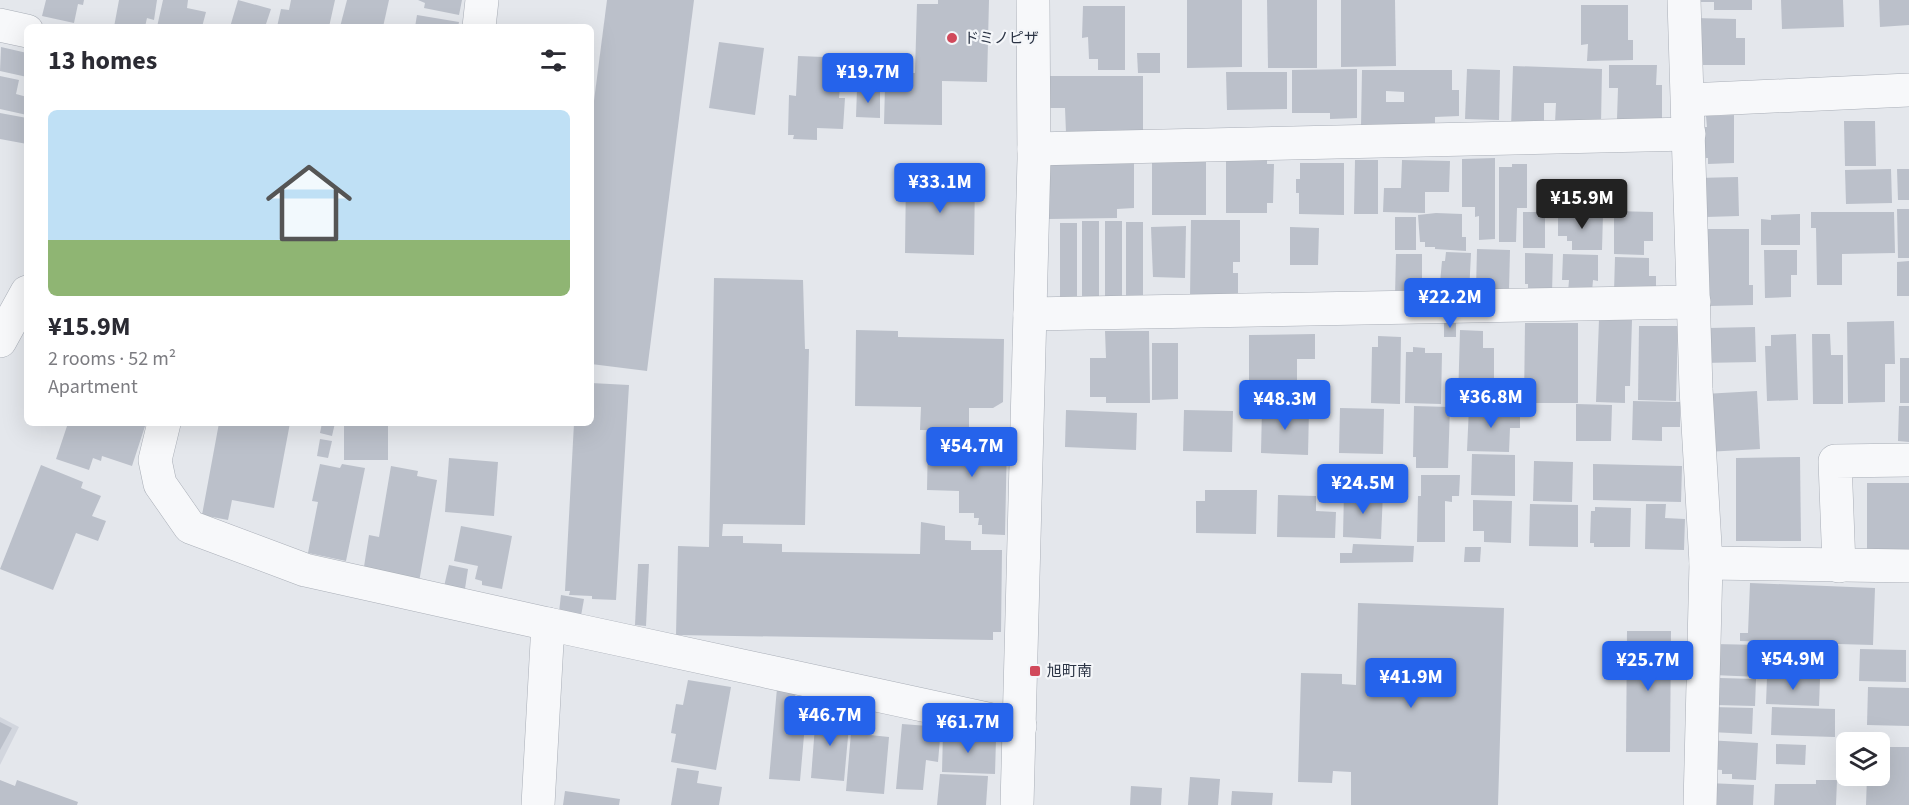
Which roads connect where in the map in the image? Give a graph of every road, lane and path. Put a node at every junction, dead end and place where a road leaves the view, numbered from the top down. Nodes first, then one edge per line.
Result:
1 (482, 0) edge
2 (1033, 0) edge
3 (1684, 0) edge
4 (479, 24) edge
5 (0, 25) edge
6 (24, 30) edge
7 (1909, 90) edge
8 (1688, 100) junction
9 (1689, 134) junction
10 (1034, 149) junction
11 (24, 297) edge
12 (1694, 302) junction
13 (1030, 314) junction
14 (0, 341) edge
15 (163, 426) edge
16 (1909, 460) edge
17 (1706, 563) junction
18 (1839, 566) junction
19 (1909, 566) edge
20 (549, 624) junction
21 (1020, 726) junction
22 (538, 805) edge
23 (1017, 805) edge
24 (1700, 805) edge

1 - 4 street
2 - 10 street
3 - 8 street
5 - 6 street
7 - 8 street
8 - 9 street
9 - 10 street
9 - 12 street
10 - 13 street
11 - 14 street
12 - 13 street
12 - 17 street
13 - 21 street
15 - 20 street
16 - 18 street
17 - 18 street
17 - 24 street
18 - 19 street
20 - 21 street
20 - 22 street
21 - 23 street

